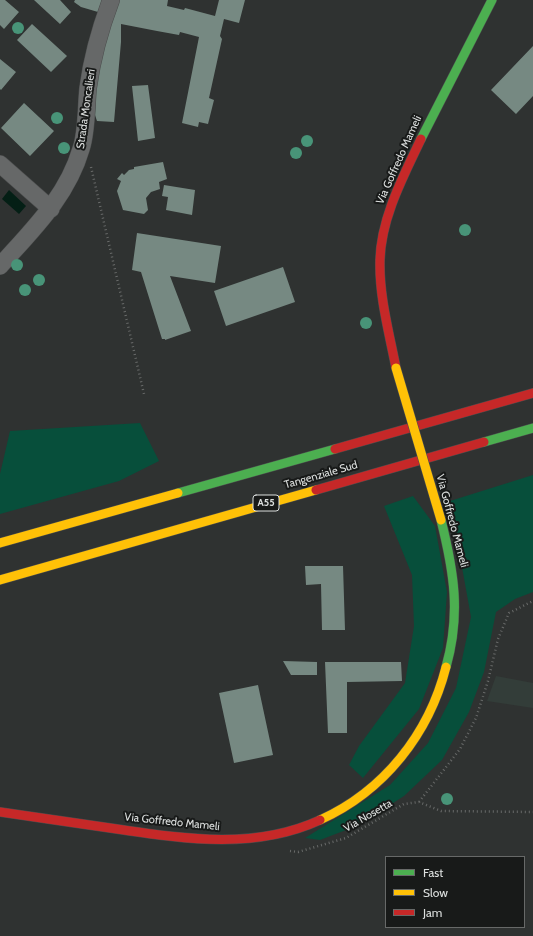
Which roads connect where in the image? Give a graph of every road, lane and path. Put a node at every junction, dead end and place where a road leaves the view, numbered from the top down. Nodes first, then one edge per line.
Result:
1 (111, 0) edge
2 (492, 0) edge
3 (82, 148) junction
4 (0, 164) edge
5 (51, 209) junction
6 (0, 266) edge
7 (533, 393) edge
8 (144, 394) dead end
9 (533, 428) edge
10 (0, 543) edge
11 (0, 580) edge
12 (533, 601) edge
13 (420, 802) junction
14 (0, 812) edge
15 (533, 812) edge
16 (283, 850) dead end

1 - 3 street, Strada Moncalieri
2 - 14 main road, Via Goffredo Mameli, bridge
3 - 5 street, Strada Moncalieri
3 - 8 path
4 - 5 street
5 - 6 street, Strada Moncalieri
7 - 10 main road, Tangenziale Sud
9 - 11 main road, Tangenziale Sud / A55
12 - 13 path
13 - 15 path
13 - 16 path, Via Nosetta

